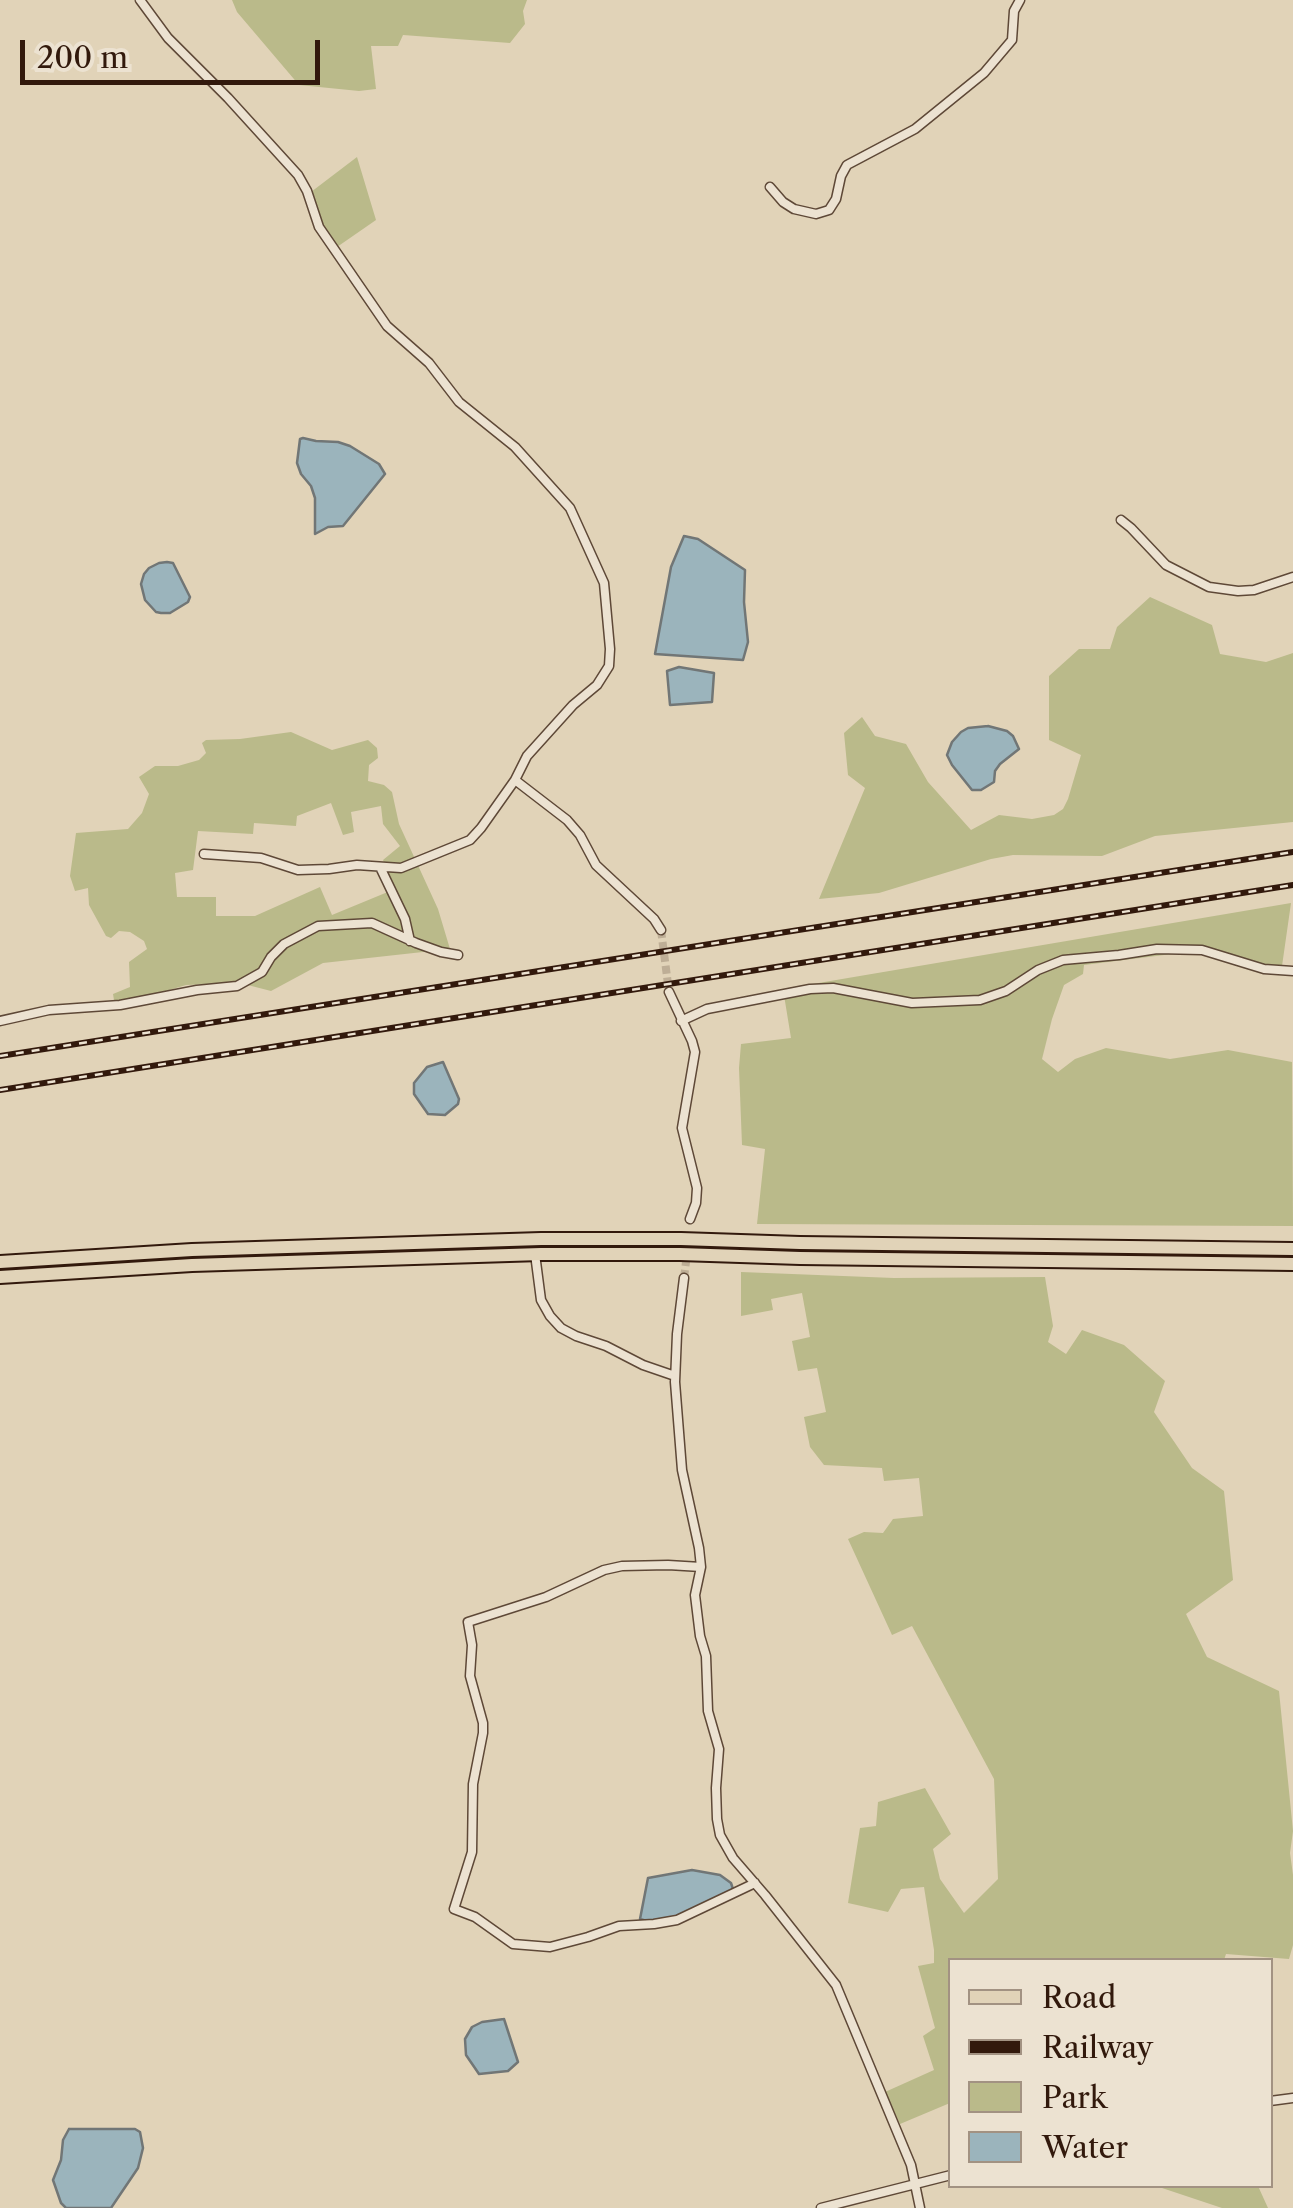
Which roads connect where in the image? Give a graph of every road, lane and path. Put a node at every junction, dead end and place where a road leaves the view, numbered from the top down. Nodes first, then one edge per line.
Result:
1 (140, 0) edge
2 (1020, 0) edge
3 (770, 186) dead end
4 (1121, 520) dead end
5 (1293, 577) edge
6 (514, 780) junction
7 (204, 854) dead end
8 (380, 867) junction
9 (661, 930) tunnel mouth
10 (410, 941) junction
11 (458, 954) dead end
12 (1293, 972) edge
13 (669, 992) tunnel mouth
14 (0, 1021) edge
15 (681, 1021) junction
16 (690, 1220) dead end
17 (1293, 1249) edge
18 (535, 1254) junction
19 (0, 1262) edge
20 (1293, 1264) edge
21 (0, 1278) edge
22 (684, 1278) tunnel mouth
23 (676, 1376) junction
24 (701, 1567) junction
25 (756, 1884) junction
26 (948, 2176) edge
27 (916, 2184) junction
28 (821, 2208) edge
29 (920, 2208) edge

1 - 6 street
2 - 3 street
4 - 5 street
6 - 8 street
6 - 9 street
7 - 8 street
8 - 10 street
10 - 11 street
10 - 14 street
12 - 15 street
13 - 15 street
15 - 16 street
17 - 19 main road
18 - 20 main road
18 - 21 main road
18 - 23 street
22 - 23 street
23 - 24 street
24 - 25 street
24 - 25 street
25 - 27 street
26 - 27 street
27 - 28 street
27 - 29 street

